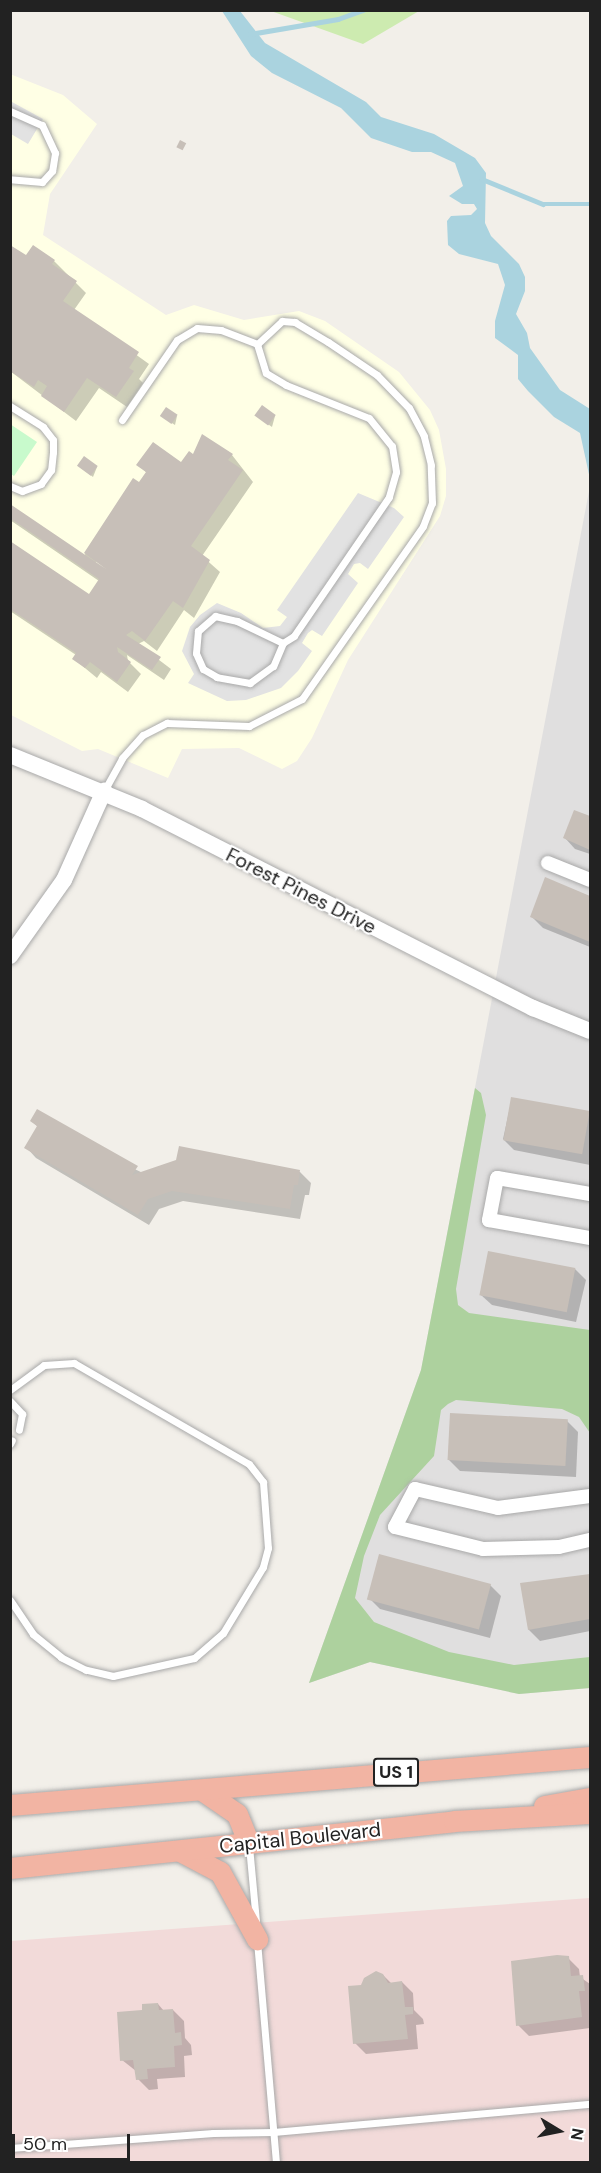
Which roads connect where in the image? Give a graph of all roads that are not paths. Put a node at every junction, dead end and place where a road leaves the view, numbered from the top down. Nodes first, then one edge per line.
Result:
1 (10, 111) edge
2 (10, 179) edge
3 (257, 344) junction
4 (10, 406) edge
5 (122, 420) dead end
6 (10, 486) edge
7 (283, 643) junction
8 (10, 754) edge
9 (104, 791) junction
10 (548, 863) dead end
11 (591, 880) edge
12 (10, 956) edge
13 (591, 1031) edge
14 (591, 1194) edge
15 (591, 1238) edge
16 (10, 1390) edge
17 (10, 1401) edge
18 (19, 1430) dead end
19 (591, 1496) edge
20 (591, 1540) edge
21 (10, 1600) edge
22 (591, 1757) edge
23 (202, 1790) junction
24 (591, 1798) edge
25 (10, 1804) edge
26 (591, 1813) edge
27 (510, 1818) junction
28 (249, 1843) junction
29 (180, 1851) junction
30 (10, 1868) edge
31 (257, 1939) junction
32 (591, 2104) edge
33 (274, 2132) junction
34 (10, 2148) edge
35 (276, 2163) edge

1 - 2 lane
3 - 5 lane
3 - 7 lane
3 - 9 lane
4 - 6 lane
7 - 7 lane
8 - 9 street, Forest Pines Drive
9 - 12 street
9 - 13 street, Forest Pines Drive
10 - 11 street
14 - 15 street
16 - 21 lane
17 - 18 lane
19 - 20 street
22 - 23 highway, US 1
23 - 25 highway, US 1
23 - 28 highway
24 - 27 highway
26 - 27 highway, Capital Boulevard
27 - 28 highway, Capital Boulevard
28 - 29 highway, Capital Boulevard
28 - 31 lane
29 - 30 highway, Capital Boulevard
29 - 31 highway
31 - 33 lane
32 - 33 lane
33 - 34 lane
33 - 35 lane

